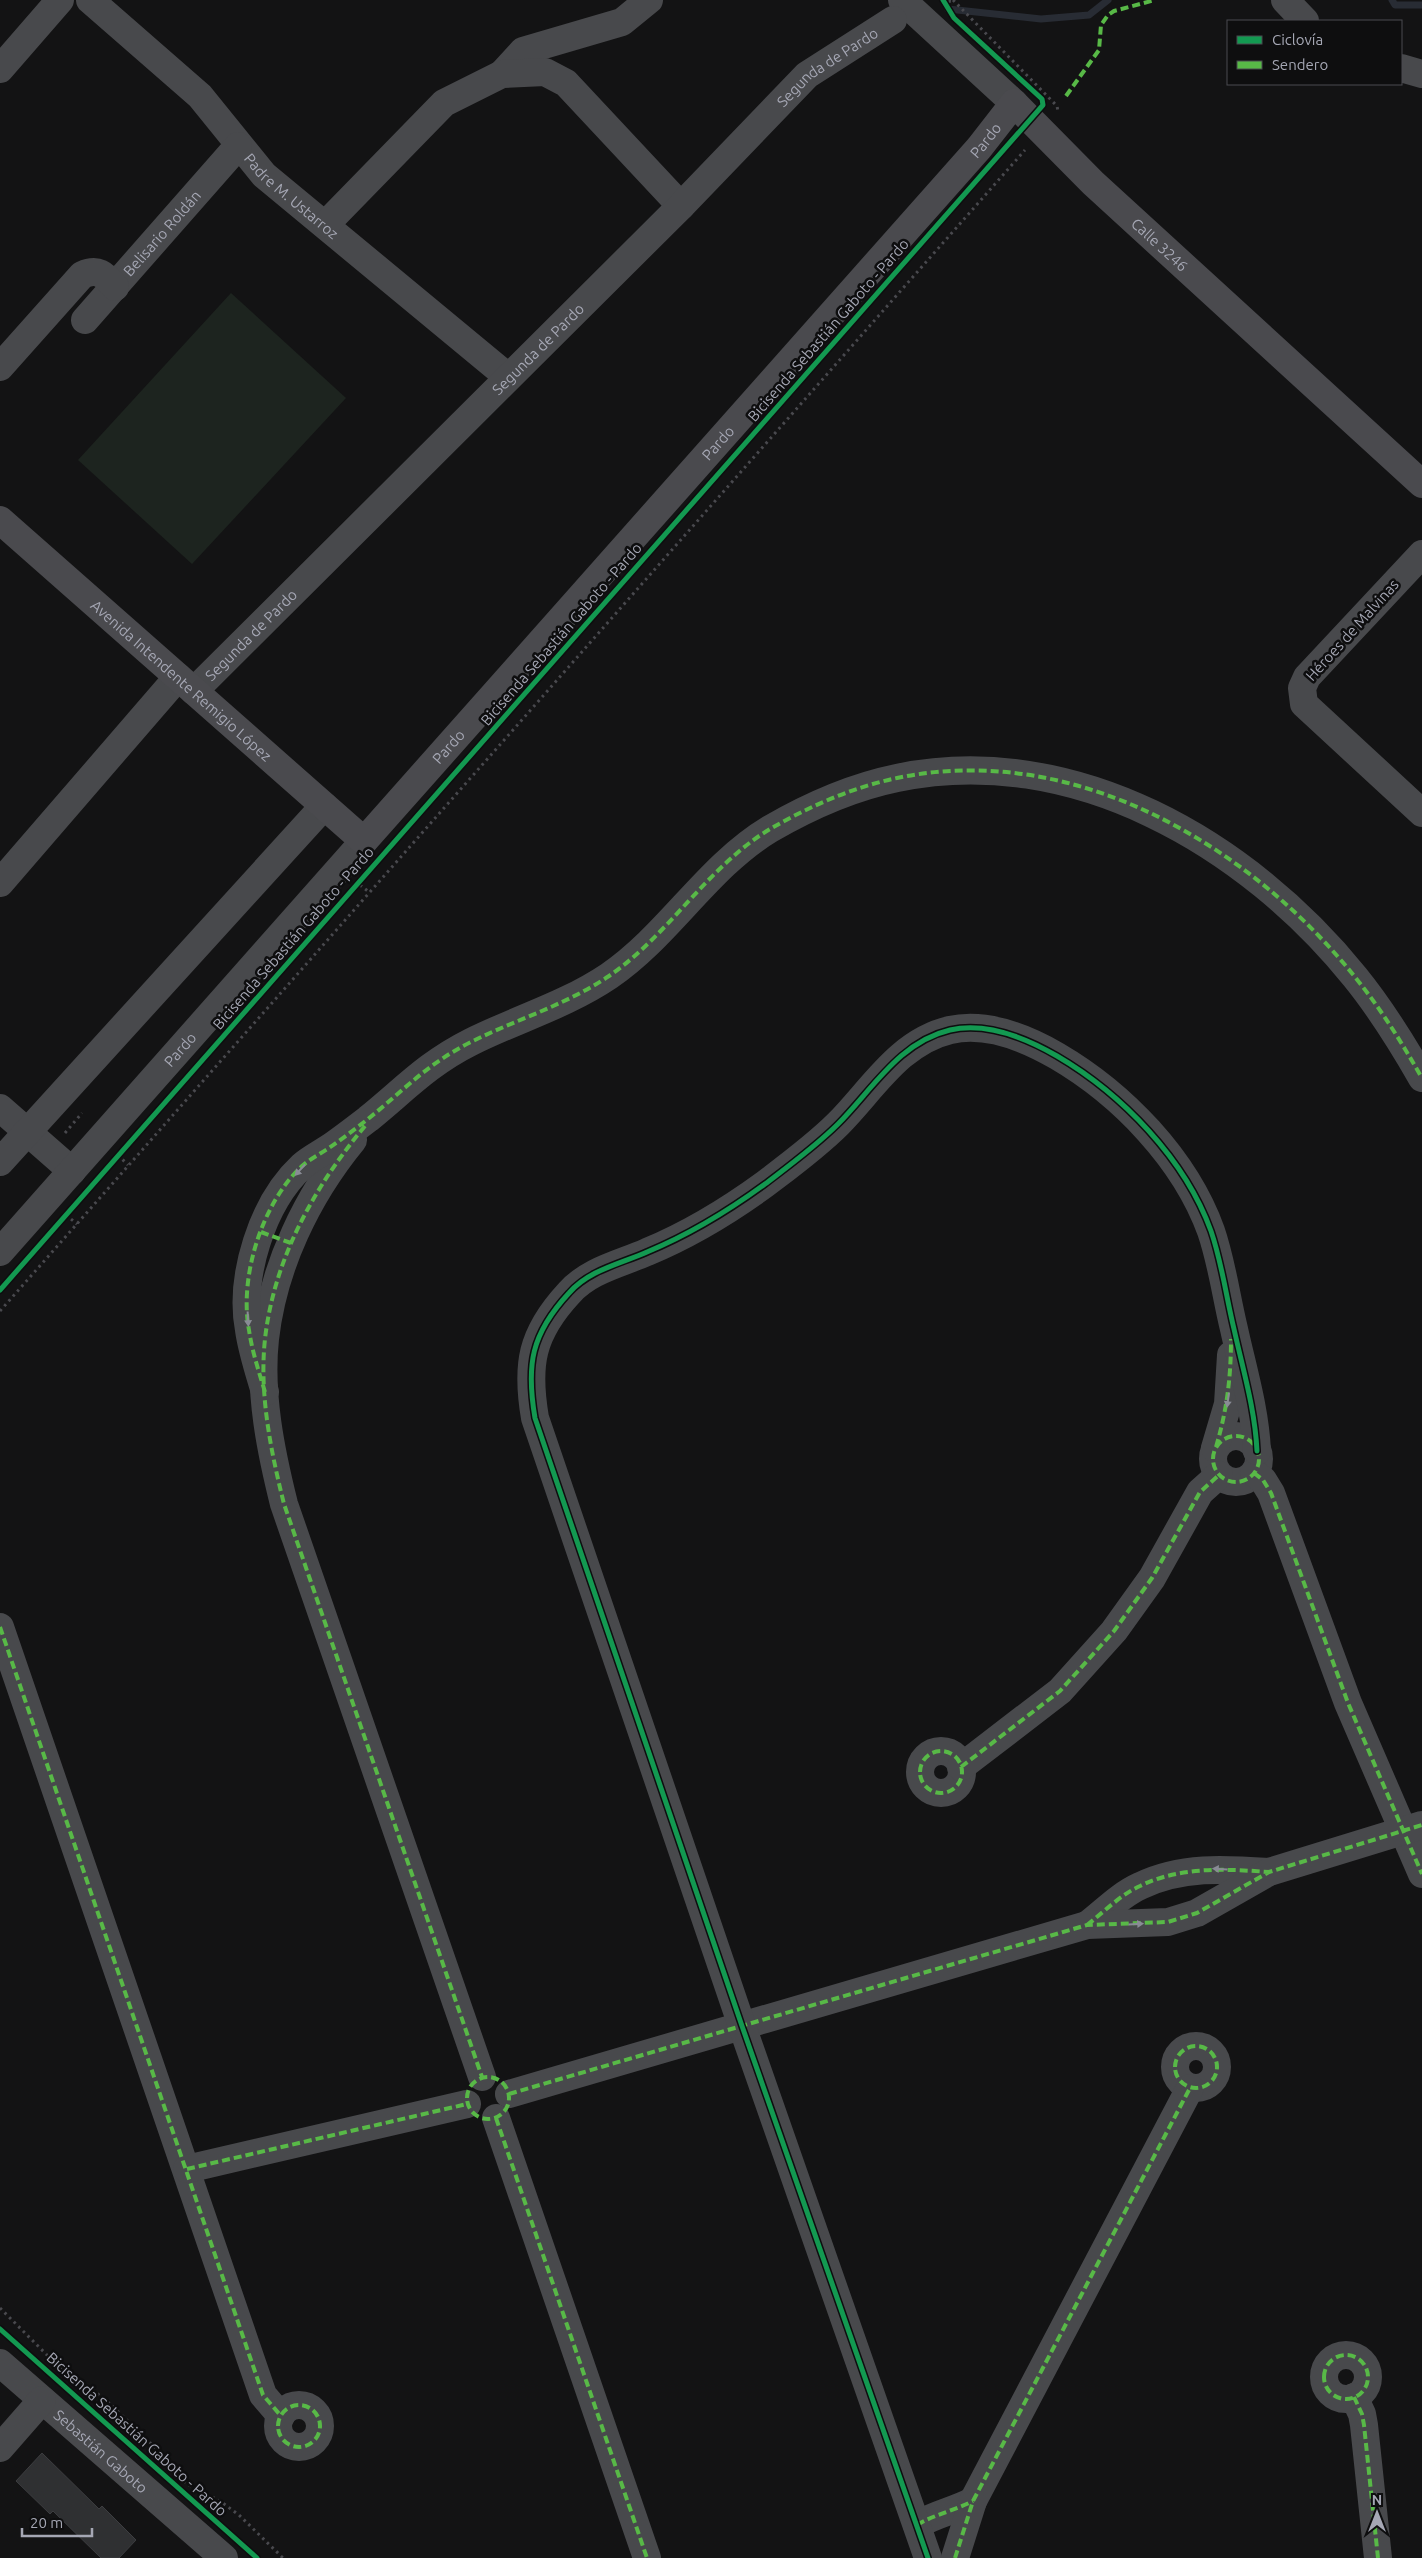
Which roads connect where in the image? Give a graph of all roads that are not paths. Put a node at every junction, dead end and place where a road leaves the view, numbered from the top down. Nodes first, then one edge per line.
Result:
1 (60, 0) edge
2 (90, 0) edge
3 (649, 0) edge
4 (1285, 0) edge
5 (897, 10) edge
6 (1304, 20) edge
7 (1402, 68) edge
8 (0, 69) edge
9 (502, 74) junction
10 (1422, 74) edge
11 (1028, 110) junction
12 (238, 146) junction
13 (681, 206) junction
14 (326, 224) junction
15 (115, 286) junction
16 (85, 320) dead end
17 (0, 367) edge
18 (508, 377) junction
19 (1422, 484) edge
20 (0, 520) edge
21 (1422, 554) edge
22 (186, 684) junction
23 (324, 806) junction
24 (1422, 813) edge
25 (364, 841) junction
26 (0, 883) edge
27 (1422, 1078) edge
28 (0, 1108) edge
29 (380, 1109) junction
30 (26, 1132) junction
31 (0, 1162) edge
32 (72, 1171) junction
33 (261, 1232) junction
34 (291, 1243) junction
35 (0, 1252) edge
36 (1230, 1316) junction
37 (265, 1392) junction
38 (1217, 1462) junction
39 (1255, 1462) junction
40 (0, 1628) edge
41 (961, 1767) dead end
42 (1412, 1828) edge
43 (1268, 1872) junction
44 (1422, 1874) edge
45 (1087, 1925) junction
46 (742, 2026) junction
47 (482, 2077) junction
48 (1190, 2088) dead end
49 (509, 2094) junction
50 (467, 2104) junction
51 (496, 2118) junction
52 (187, 2170) junction
53 (0, 2363) edge
54 (1354, 2397) dead end
55 (42, 2400) junction
56 (281, 2416) dead end
57 (0, 2448) edge
58 (973, 2501) junction
59 (916, 2526) junction
60 (224, 2558) edge
61 (647, 2558) edge
62 (928, 2558) edge
63 (955, 2558) edge
64 (1378, 2558) edge

1 - 8 street
2 - 12 street, Padre M. Ustarroz
3 - 9 street
4 - 6 street
5 - 11 street, Calle 3246
5 - 13 street, Segunda de Pardo
7 - 10 street
9 - 13 street
9 - 14 street
11 - 19 main road, Calle 3246
11 - 25 main road, Pardo
12 - 14 street, Padre M. Ustarroz
12 - 15 street, Belisario Roldán
13 - 18 street, Segunda de Pardo
14 - 18 street, Padre M. Ustarroz
15 - 16 street, Belisario Roldán
15 - 17 street
18 - 22 street, Segunda de Pardo
20 - 22 main road, Avenida Intendente Remigio López
21 - 24 street, Héroes de Malvinas
22 - 23 main road, Avenida Intendente Remigio López
22 - 26 street, Segunda de Pardo
23 - 25 main road, Avenida Intendente Remigio López
23 - 30 street
25 - 32 street, Pardo
27 - 29 street
28 - 30 street
29 -> 33 street
29 - 34 street
30 - 31 street
30 - 32 street
32 - 35 street, Pardo
33 - 34 street
33 -> 37 street
34 - 37 street
36 -> 38 street
36 - 39 street
36 - 46 street
37 - 47 street
38 - 39 street
38 - 39 street
38 - 41 street
39 - 42 street
40 - 52 street
42 - 43 street
42 - 44 street
45 -> 43 street
43 -> 45 street
45 - 46 street
46 - 49 street
46 - 59 street
47 - 49 street
47 - 50 street
48 - 58 street
49 - 51 street
50 - 51 street
50 - 52 street
51 - 61 street
52 - 56 street
53 - 55 street, Sebastián Gaboto
54 - 64 street
55 - 57 street
55 - 60 street, Sebastián Gaboto
58 - 59 street
58 - 63 street
59 - 62 street

